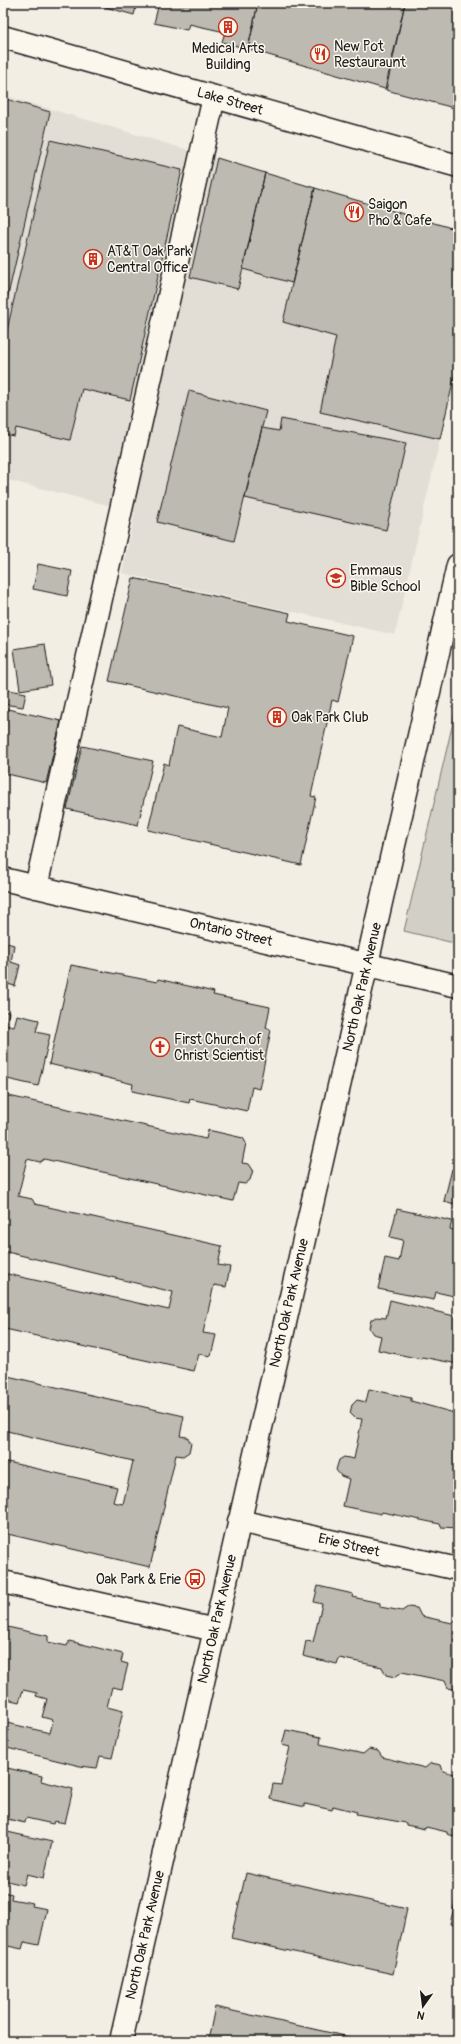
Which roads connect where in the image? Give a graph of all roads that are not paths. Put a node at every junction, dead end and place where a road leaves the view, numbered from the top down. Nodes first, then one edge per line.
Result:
1 (3, 37) edge
2 (214, 97) junction
3 (458, 166) edge
4 (458, 565) edge
5 (3, 879) edge
6 (36, 887) junction
7 (367, 963) junction
8 (458, 986) edge
9 (239, 1521) junction
10 (458, 1569) edge
11 (3, 1582) edge
12 (214, 1630) junction
13 (121, 2041) edge

1 - 2 street, Lake Street
2 - 3 street, Lake Street
2 - 6 street
4 - 7 street, North Oak Park Avenue
5 - 6 street, Ontario Street
6 - 7 street, Ontario Street
7 - 8 street, Ontario Street
7 - 9 street, North Oak Park Avenue
9 - 10 street, Erie Street
9 - 12 street, North Oak Park Avenue
11 - 12 street
12 - 13 street, North Oak Park Avenue

